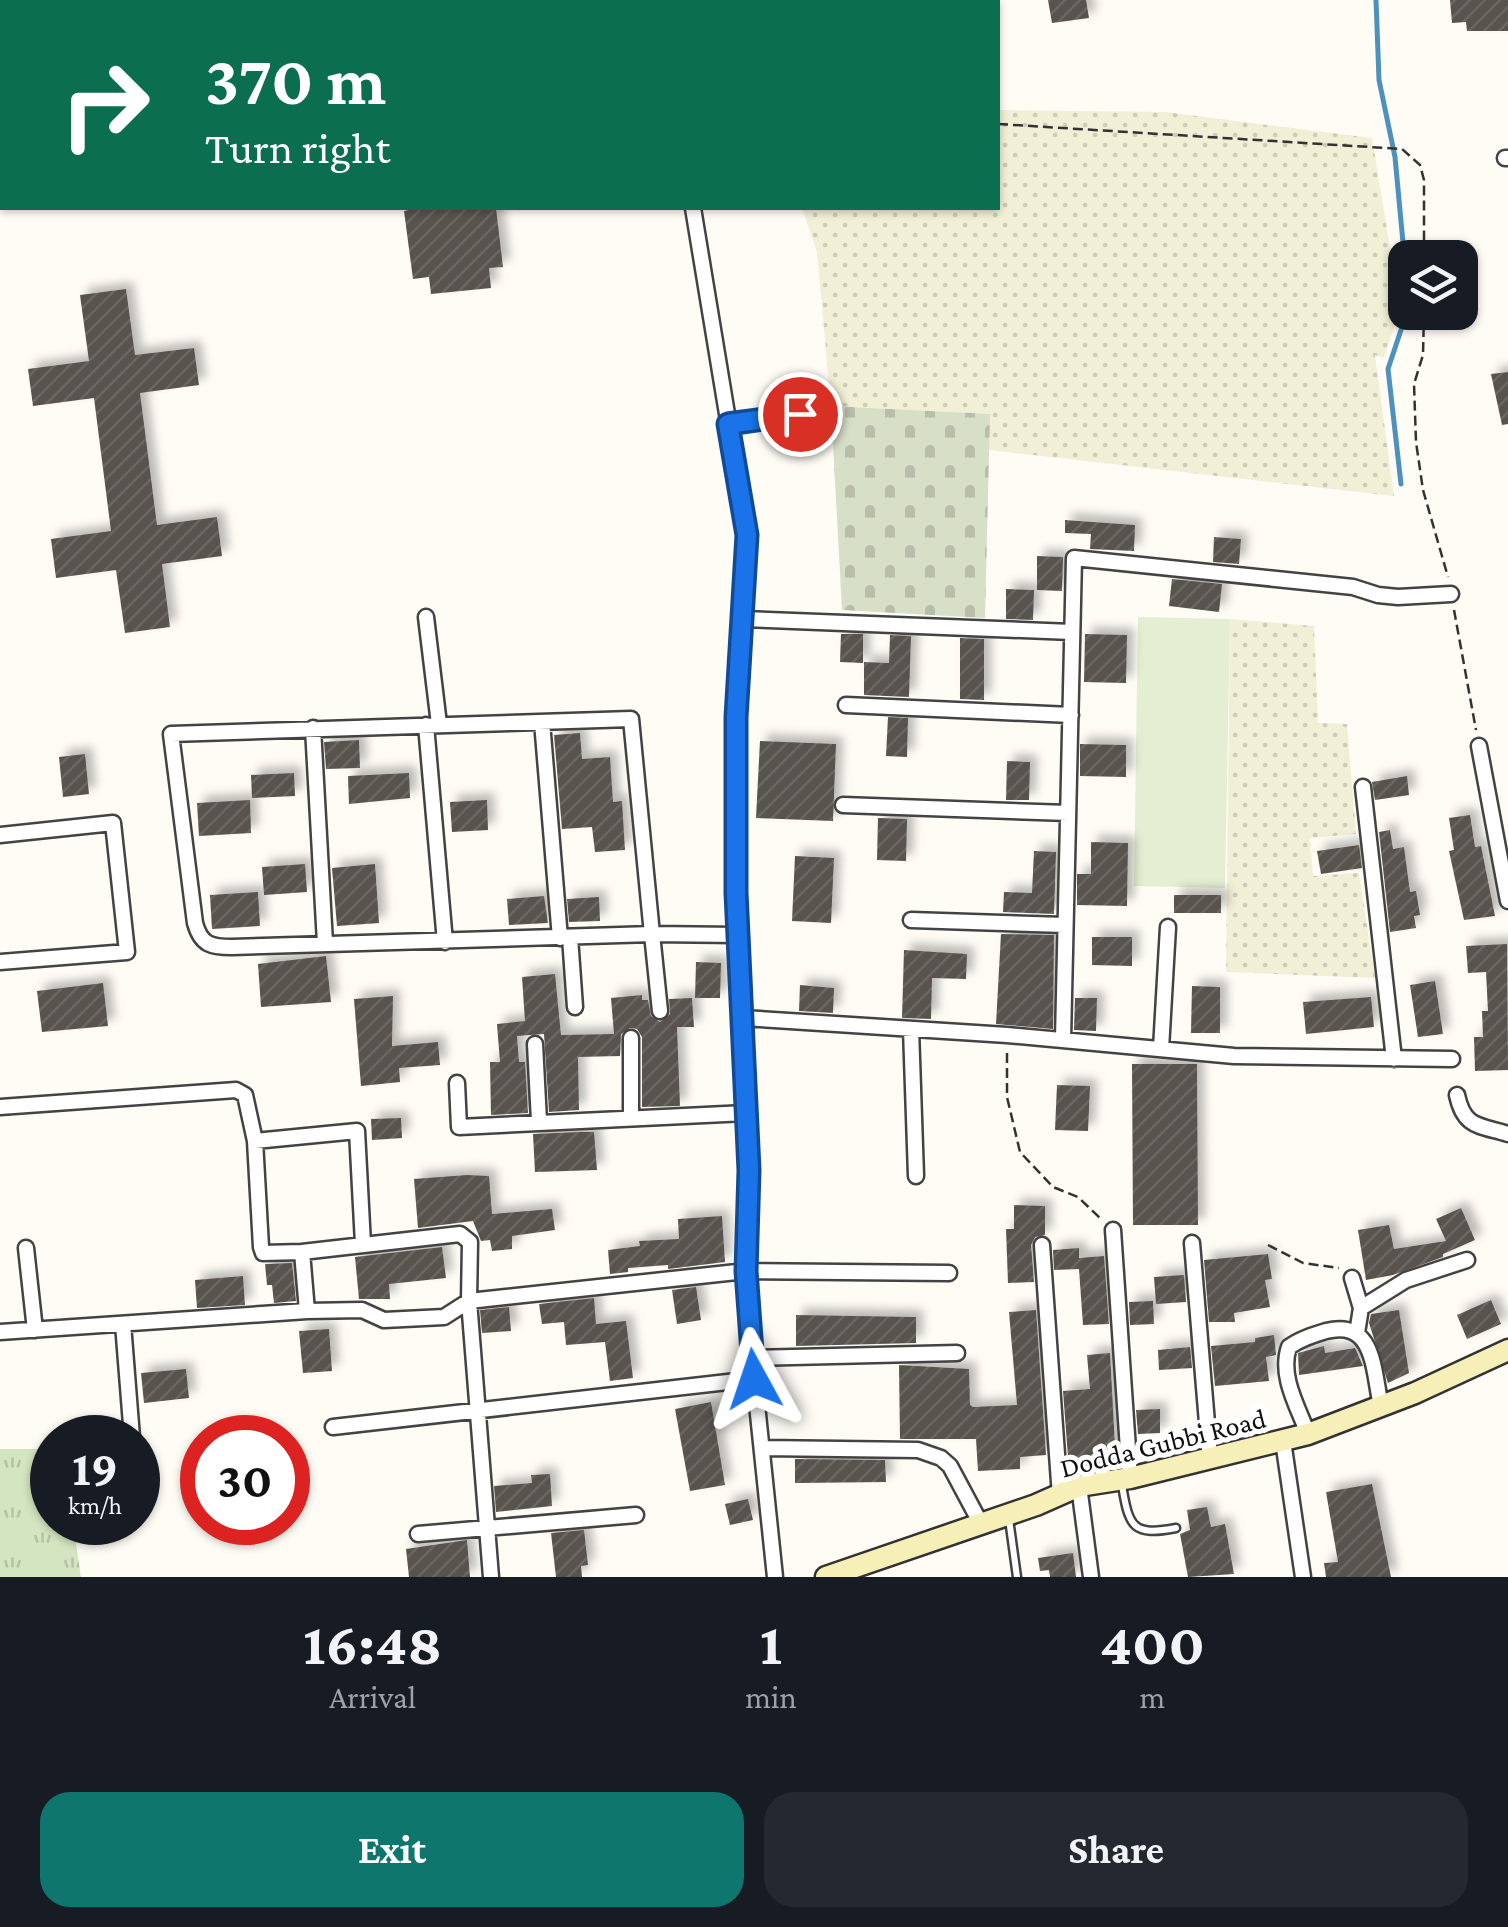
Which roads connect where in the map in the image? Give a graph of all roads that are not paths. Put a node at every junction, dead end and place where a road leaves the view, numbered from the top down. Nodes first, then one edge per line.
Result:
1 (694, 210) edge
2 (800, 414) dead end
3 (728, 424) junction
4 (1451, 594) road end
5 (426, 618) dead end
6 (742, 619) junction
7 (1072, 632) junction
8 (846, 705) dead end
9 (1070, 714) junction
10 (542, 722) junction
11 (432, 725) junction
12 (313, 728) junction
13 (1479, 746) road end
14 (1364, 787) dead end
15 (843, 806) dead end
16 (1068, 813) junction
17 (0, 834) edge
18 (1508, 901) edge
19 (911, 920) dead end
20 (1065, 925) junction
21 (1168, 927) dead end
22 (652, 934) junction
23 (738, 935) junction
24 (565, 937) junction
25 (446, 942) junction
26 (324, 944) junction
27 (0, 962) edge
28 (575, 1007) dead end
29 (660, 1011) dead end
30 (742, 1018) junction
31 (911, 1030) junction
32 (631, 1038) dead end
33 (1063, 1040) junction
34 (535, 1044) dead end
35 (1161, 1049) junction
36 (1452, 1058) dead end
37 (1394, 1060) junction
38 (457, 1082) dead end
39 (1457, 1095) dead end
40 (0, 1107) edge
41 (746, 1114) junction
42 (632, 1118) junction
43 (539, 1121) junction
44 (1508, 1134) edge
45 (255, 1141) junction
46 (916, 1176) dead end
47 (1113, 1230) road end
48 (1192, 1243) dead end
49 (363, 1244) junction
50 (1042, 1244) dead end
51 (26, 1248) dead end
52 (302, 1252) junction
53 (1467, 1260) dead end
54 (746, 1271) junction
55 (949, 1274) dead end
56 (1352, 1278) road end
57 (470, 1301) junction
58 (1362, 1308) junction
59 (307, 1311) junction
60 (123, 1324) junction
61 (35, 1330) junction
62 (0, 1332) edge
63 (1357, 1333) junction
64 (1508, 1350) edge
65 (957, 1352) dead end
66 (752, 1358) junction
67 (754, 1379) junction
68 (1381, 1406) junction
69 (478, 1410) junction
70 (130, 1415) edge
71 (333, 1427) dead end
72 (1308, 1434) junction
73 (1283, 1441) junction
74 (762, 1448) junction
75 (1210, 1459) junction
76 (1125, 1478) junction
77 (1070, 1492) junction
78 (636, 1515) dead end
79 (1008, 1515) junction
80 (981, 1524) junction
81 (487, 1527) junction
82 (1176, 1528) dead end
83 (418, 1534) dead end
84 (836, 1575) edge
85 (491, 1577) edge
86 (775, 1577) edge
87 (1017, 1577) edge
88 (1091, 1577) edge
89 (1304, 1577) edge

1 - 3 street
2 - 3 street
3 - 6 street
4 - 7 street
5 - 11 street
6 - 7 street
6 - 23 street
7 - 9 street
8 - 9 street
9 - 16 street
10 - 11 street
10 - 22 street
10 - 24 street
11 - 12 street
11 - 25 street
12 - 26 street
12 - 26 street
13 - 18 street
14 - 37 street
15 - 16 street
16 - 20 street
17 - 27 street
19 - 20 street
20 - 33 street
21 - 35 street
22 - 23 street
22 - 24 street
22 - 29 street
23 - 30 street
24 - 25 street
24 - 28 street
25 - 26 street
30 - 31 street
30 - 41 street
31 - 33 street
31 - 46 street
32 - 42 street
33 - 35 street
34 - 43 street
35 - 37 street
36 - 37 street
38 - 43 street
39 - 44 street
40 - 45 street
41 - 42 street
41 - 54 street
42 - 43 street
45 - 49 street
45 - 52 street
47 - 76 street
48 - 75 street
49 - 52 street
49 - 57 street
50 - 77 street
51 - 61 street
52 - 59 street
53 - 58 street
54 - 55 street
54 - 57 street
54 - 66 street
56 - 58 street
57 - 59 street
57 - 69 street
58 - 63 street
59 - 60 street
60 - 61 street
60 - 70 street
61 - 62 street
63 - 68 street
63 - 72 street
64 - 68 main road, Dodda Gubbi Road
65 - 66 street
66 - 67 street
67 - 69 street
67 - 74 street
68 - 72 main road, Dodda Gubbi Road
69 - 71 street
69 - 81 street
72 - 73 main road, Dodda Gubbi Road
73 - 75 main road, Dodda Gubbi Road
73 - 89 street
74 - 80 street
74 - 86 street
75 - 76 main road, Dodda Gubbi Road
76 - 77 main road, Dodda Gubbi Road
76 - 82 lane
77 - 79 main road, Dodda Gubbi Road
77 - 88 street
78 - 81 street
79 - 80 main road, Dodda Gubbi Road
79 - 87 lane
80 - 84 main road, Dodda Gubbi Road
81 - 83 street
81 - 85 street

